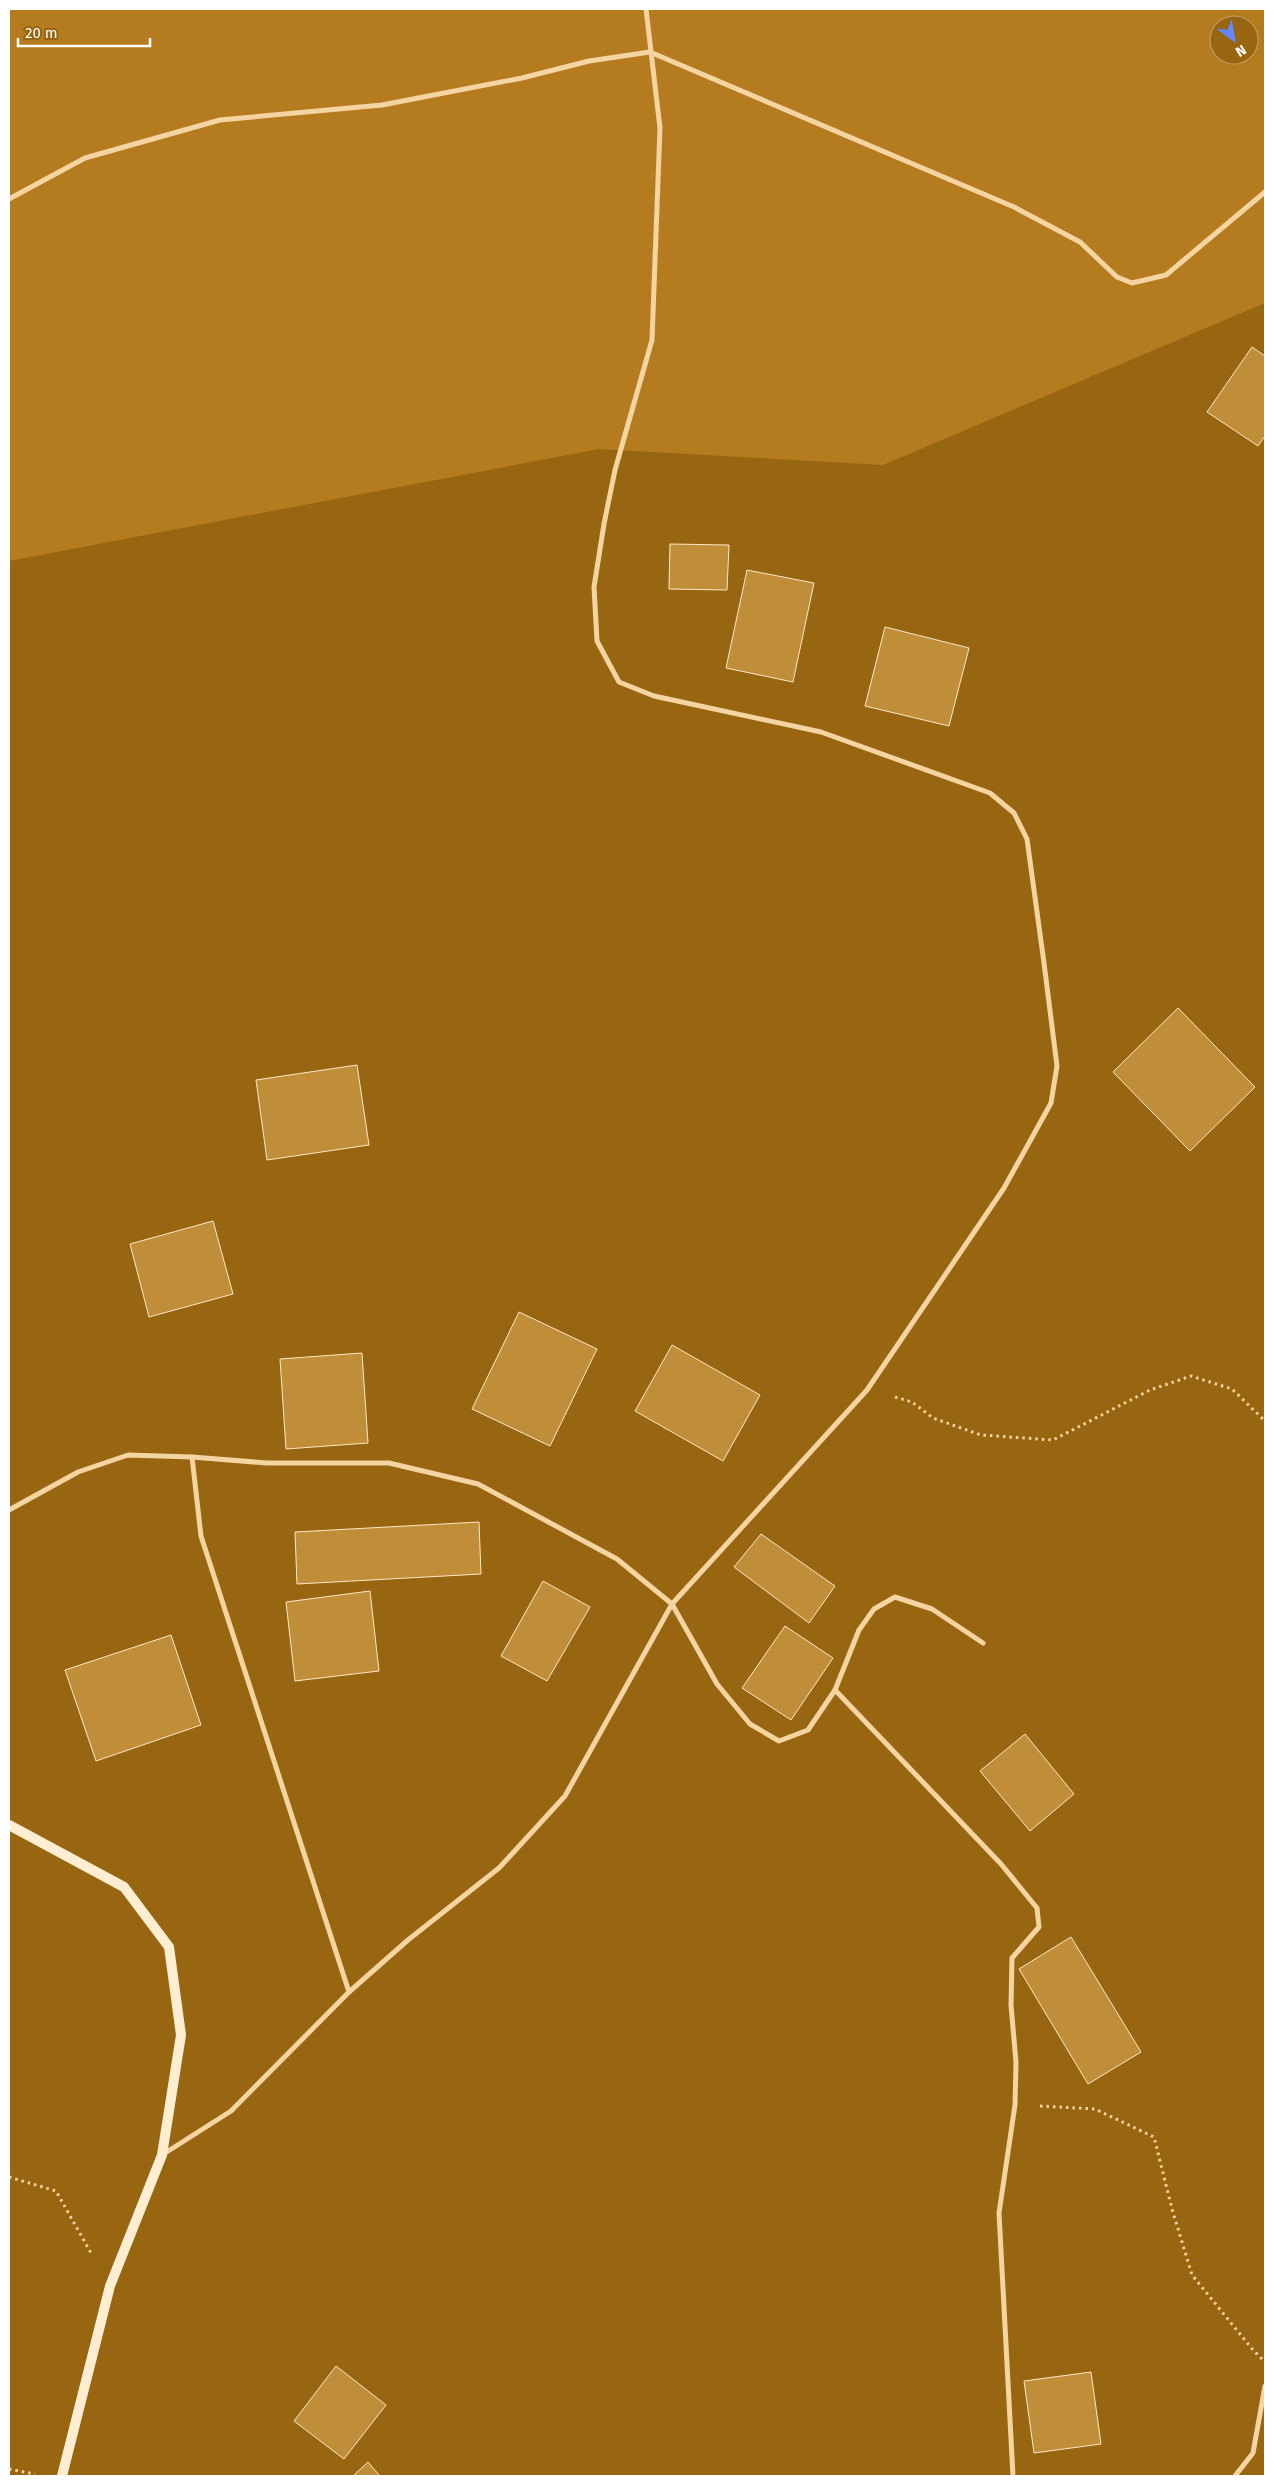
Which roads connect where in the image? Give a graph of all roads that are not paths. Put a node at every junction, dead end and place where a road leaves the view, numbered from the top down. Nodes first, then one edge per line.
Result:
1 (646, 9) edge
2 (650, 52) junction
3 (1265, 192) edge
4 (9, 199) edge
5 (192, 1457) junction
6 (9, 1510) edge
7 (672, 1604) junction
8 (983, 1643) dead end
9 (835, 1690) junction
10 (9, 1825) edge
11 (349, 1992) junction
12 (162, 2155) junction
13 (1265, 2386) edge
14 (62, 2476) edge
15 (1012, 2476) edge
16 (1235, 2476) edge

1 - 2 street
2 - 3 street
2 - 4 street
2 - 7 street
5 - 6 street
5 - 7 street
5 - 11 street
7 - 9 street
7 - 11 street
8 - 9 street
9 - 15 street
10 - 12 street
11 - 12 street
12 - 14 street
13 - 16 street

